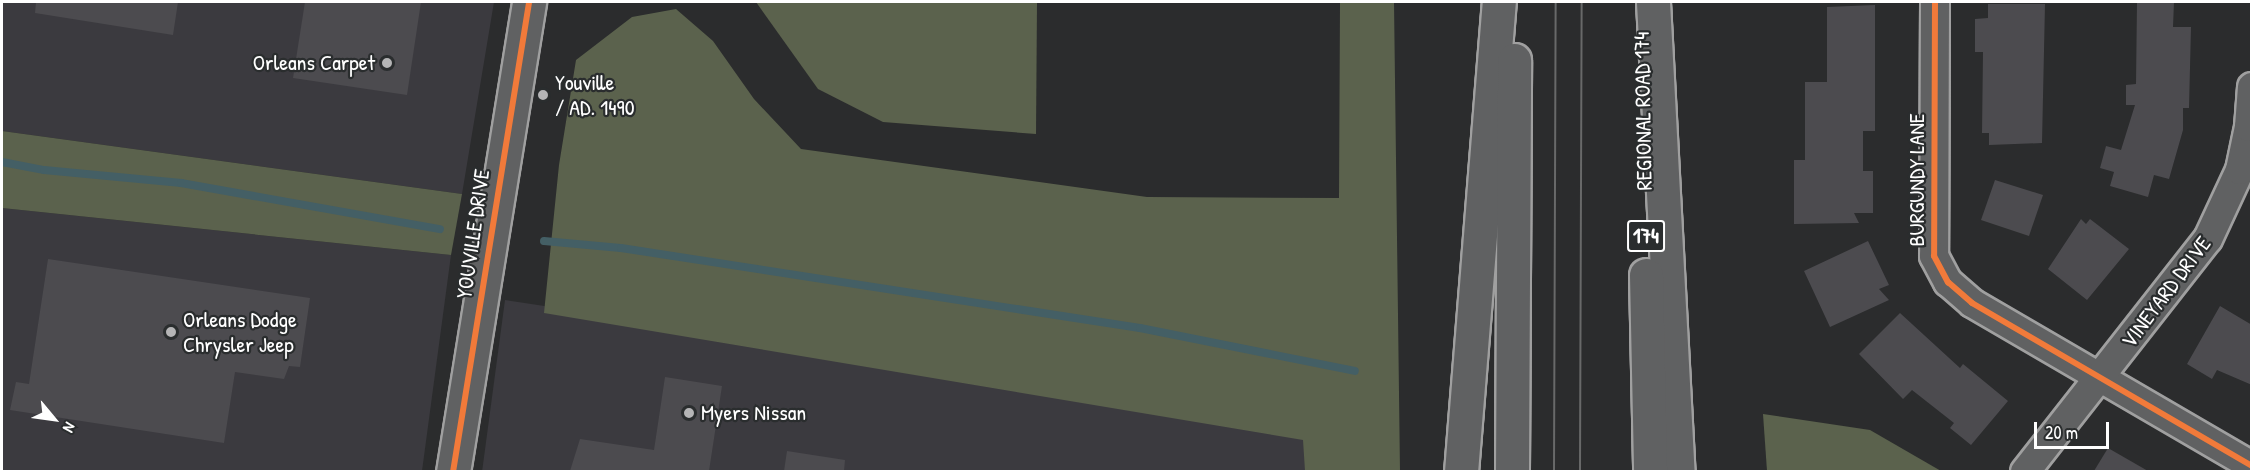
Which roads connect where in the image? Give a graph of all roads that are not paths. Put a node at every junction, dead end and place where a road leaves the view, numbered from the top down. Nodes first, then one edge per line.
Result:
1 (529, 2) edge
2 (1498, 2) edge
3 (1514, 2) edge
4 (1641, 2) edge
5 (1653, 2) edge
6 (1935, 2) edge
7 (2252, 87) edge
8 (2101, 376) junction
9 (2252, 466) edge
10 (453, 471) edge
11 (1461, 471) edge
12 (1512, 471) edge
13 (1650, 471) edge
14 (1678, 471) edge
15 (2025, 471) edge

1 - 10 main road, YOUVILLE DRIVE
2 - 11 main road
3 - 12 main road
4 - 13 main road, REGIONAL ROAD 174 / 174
5 - 14 main road
6 - 8 street, BURGUNDY LANE
7 - 8 street, VINEYARD DRIVE
8 - 9 street, BURGUNDY LANE
8 - 15 street, VINEYARD DRIVE

